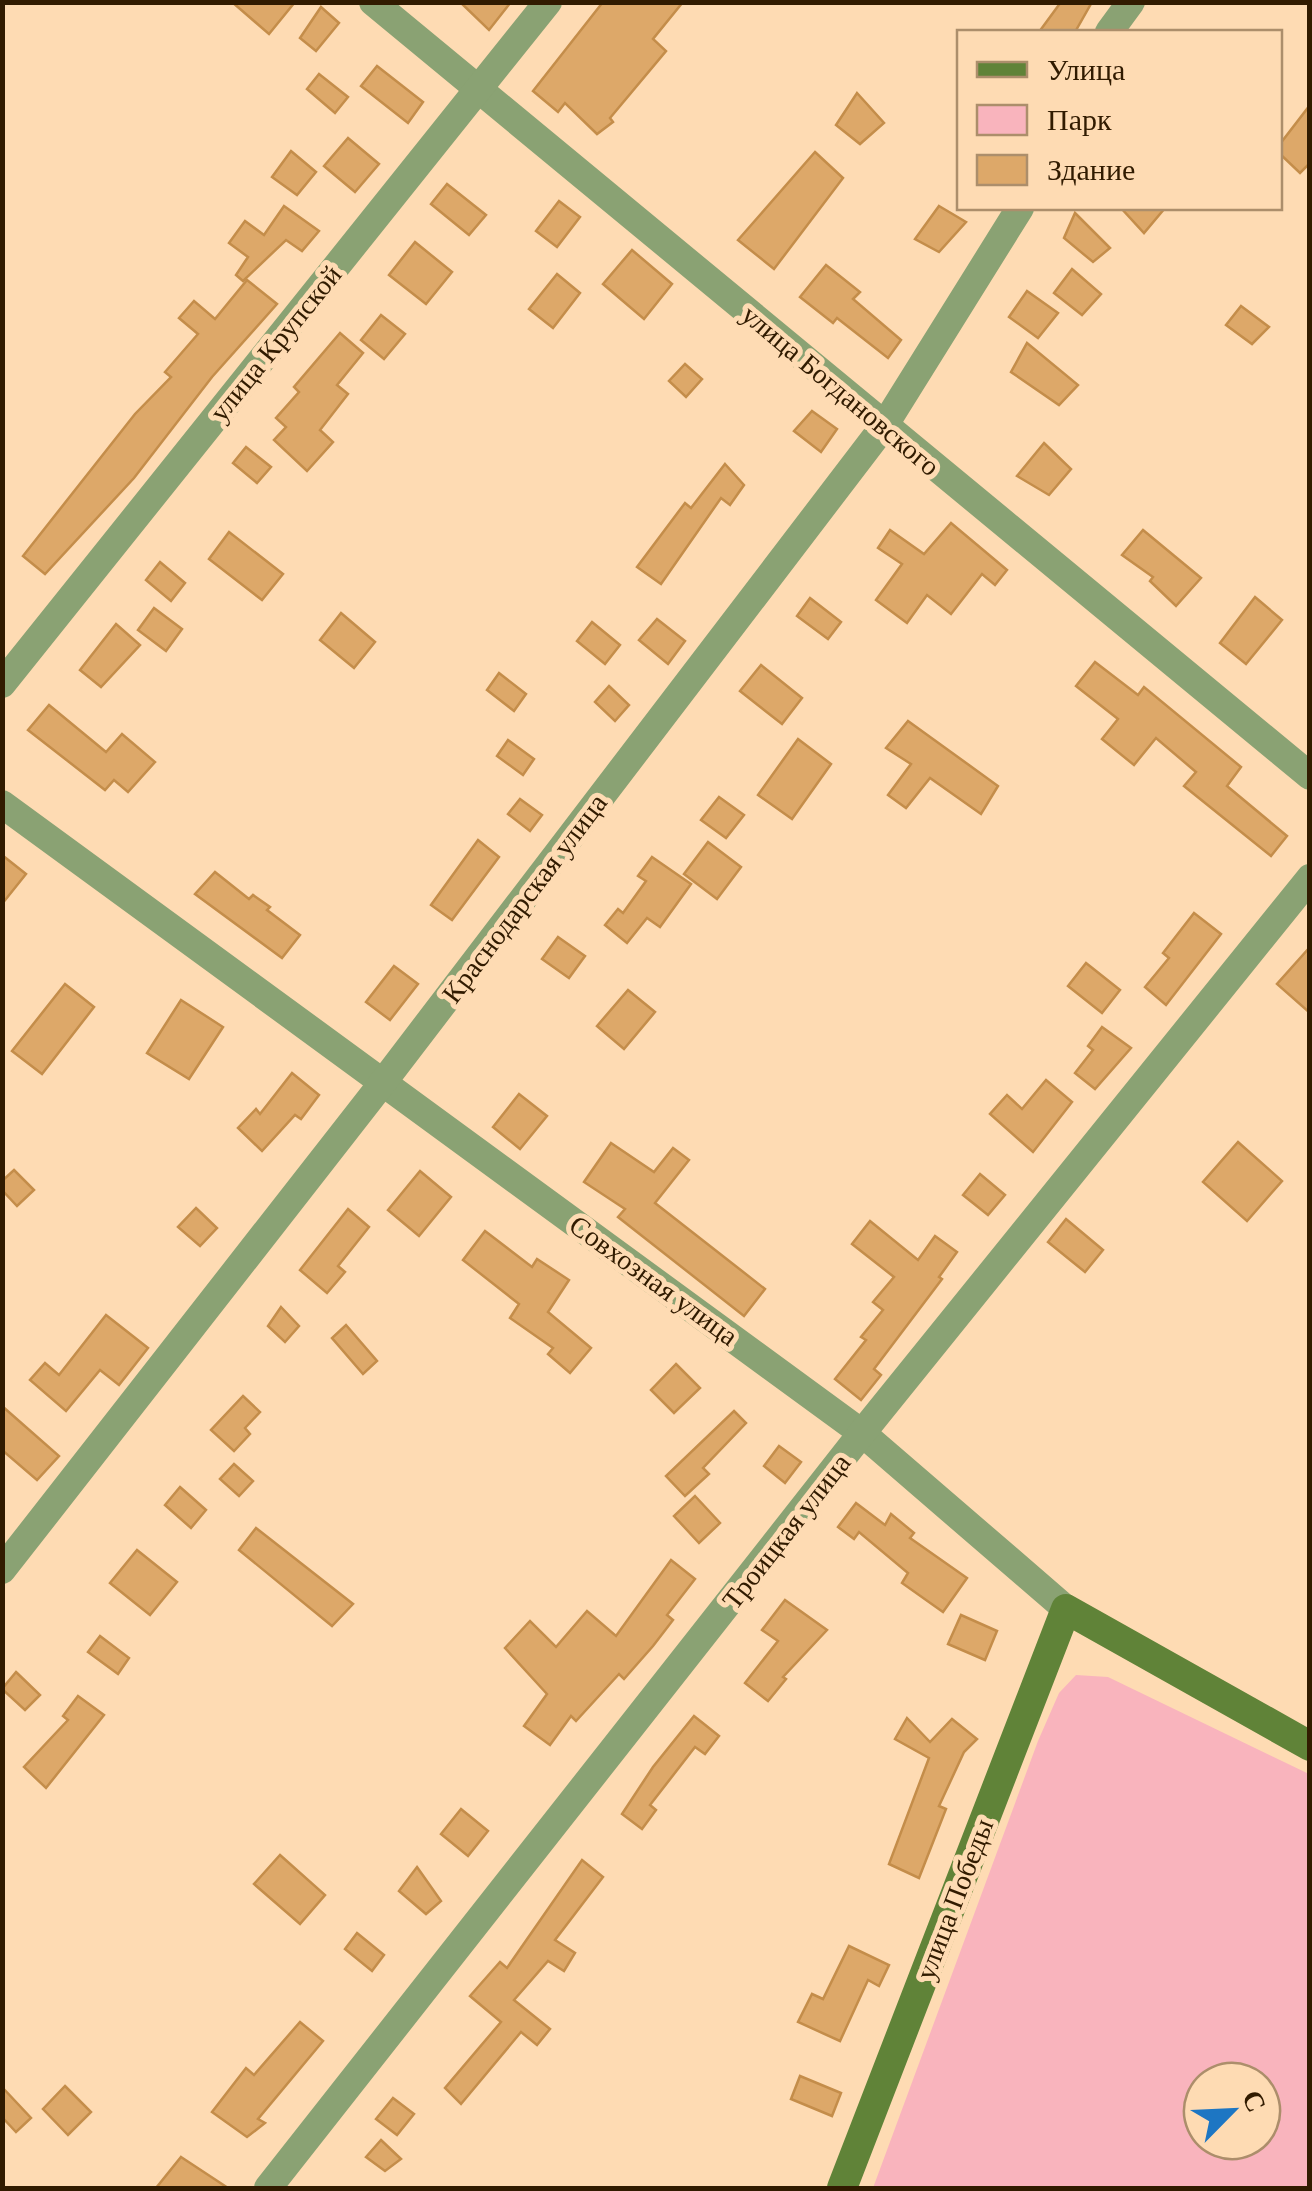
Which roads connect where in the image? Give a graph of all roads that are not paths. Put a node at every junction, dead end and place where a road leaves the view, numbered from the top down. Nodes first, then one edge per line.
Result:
1 (373, 2) edge
2 (548, 2) edge
3 (1130, 2) edge
4 (1110, 30) edge
5 (478, 88) junction
6 (1019, 210) edge
7 (884, 426) junction
8 (2, 684) edge
9 (1310, 776) edge
10 (2, 804) edge
11 (1310, 878) edge
12 (384, 1081) junction
13 (862, 1434) junction
14 (2, 1570) edge
15 (1066, 1609) junction
16 (1310, 1746) edge
17 (268, 2188) edge
18 (842, 2188) edge

1 - 5 street, улица Богдановского
2 - 5 street, улица Крупской
3 - 4 street
5 - 7 street, улица Богдановского
5 - 8 street, улица Крупской
6 - 7 street, Краснодарская улица
7 - 9 street, улица Богдановского
7 - 12 street, Краснодарская улица
10 - 12 street, Совхозная улица
11 - 13 street, Троицкая улица
12 - 13 street, Совхозная улица
12 - 14 street, Краснодарская улица
13 - 15 street, Совхозная улица
13 - 17 street, Троицкая улица
15 - 16 street, Совхозная улица
15 - 18 street, улица Победы

